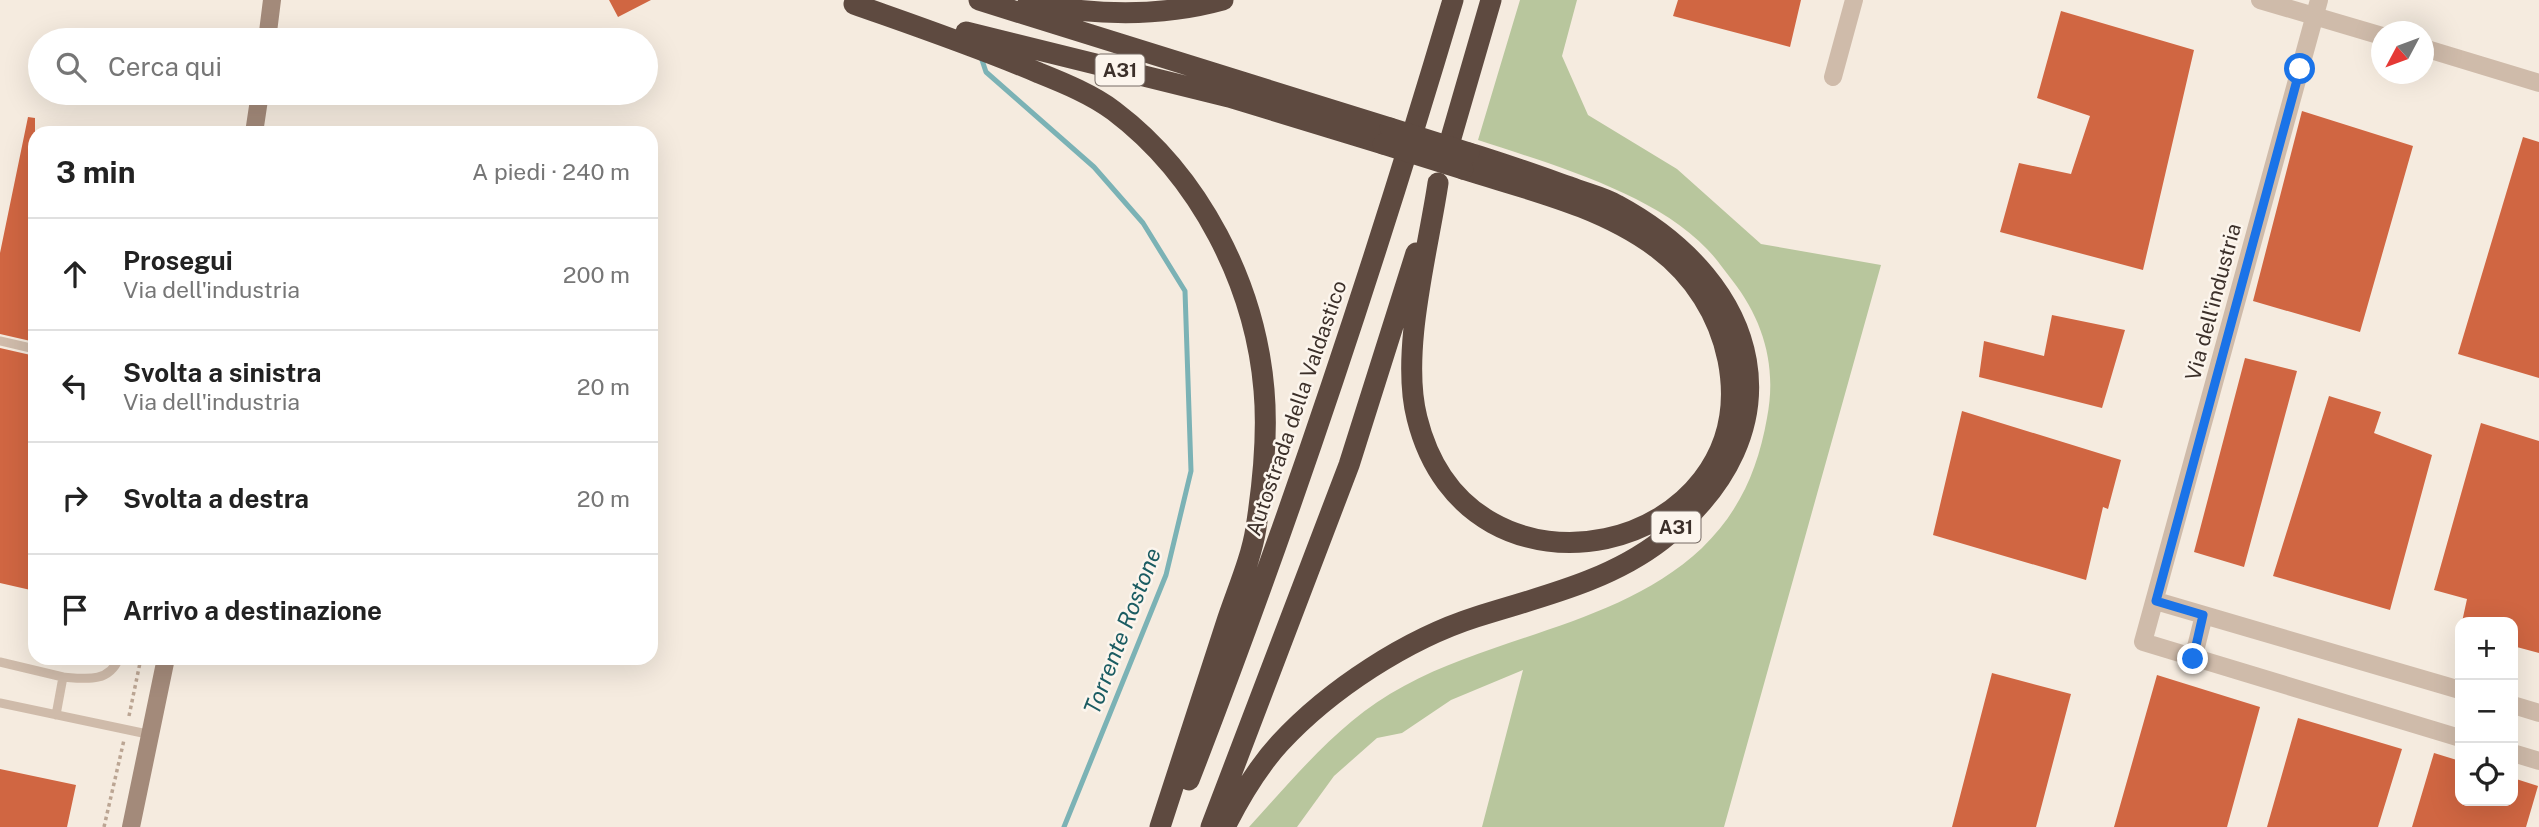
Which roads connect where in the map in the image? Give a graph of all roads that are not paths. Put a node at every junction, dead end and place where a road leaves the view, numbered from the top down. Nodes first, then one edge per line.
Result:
1 (272, 0) edge
2 (979, 0) edge
3 (1011, 0) edge
4 (1223, 0) edge
5 (1453, 0) edge
6 (1491, 0) edge
7 (1854, 0) edge
8 (2260, 0) edge
9 (846, 2) edge
10 (2317, 8) edge
11 (268, 28) edge
12 (2371, 31) edge
13 (2434, 51) edge
14 (1833, 77) dead end
15 (2539, 83) edge
16 (258, 105) edge
17 (255, 126) edge
18 (1387, 136) junction
19 (1466, 161) junction
20 (1438, 183) junction
21 (0, 341) edge
22 (28, 347) edge
23 (2156, 601) junction
24 (2203, 615) junction
25 (2193, 659) junction
26 (0, 662) edge
27 (116, 665) edge
28 (165, 665) edge
29 (63, 677) junction
30 (2455, 689) edge
31 (0, 703) edge
32 (2518, 707) edge
33 (2539, 713) edge
34 (56, 715) junction
35 (152, 735) junction
36 (2455, 737) edge
37 (2518, 755) edge
38 (2539, 761) edge
39 (131, 827) edge
40 (1160, 827) edge
41 (1171, 827) edge
42 (1210, 827) edge
43 (1225, 827) edge

1 - 11 street
2 - 18 highway, A31
3 - 4 highway
5 - 41 highway, Autostrada della Valdastico
6 - 20 highway
7 - 14 street
8 - 10 street
9 - 18 highway, A31
9 - 40 highway, A31
10 - 12 street
10 - 23 street, Via dell'industria
13 - 15 street
16 - 17 street
18 - 19 highway, A31, bridge
19 - 20 highway, A31
19 - 43 highway, A31
20 - 42 highway
21 - 22 lane
23 - 24 street
23 - 25 street, Via dell'industria
24 - 25 street
24 - 30 street
25 - 36 street, Via dell'industria
26 - 29 lane
27 - 29 lane
28 - 35 street
29 - 34 lane
31 - 34 lane
32 - 33 street
34 - 35 lane
35 - 39 street
37 - 38 street

